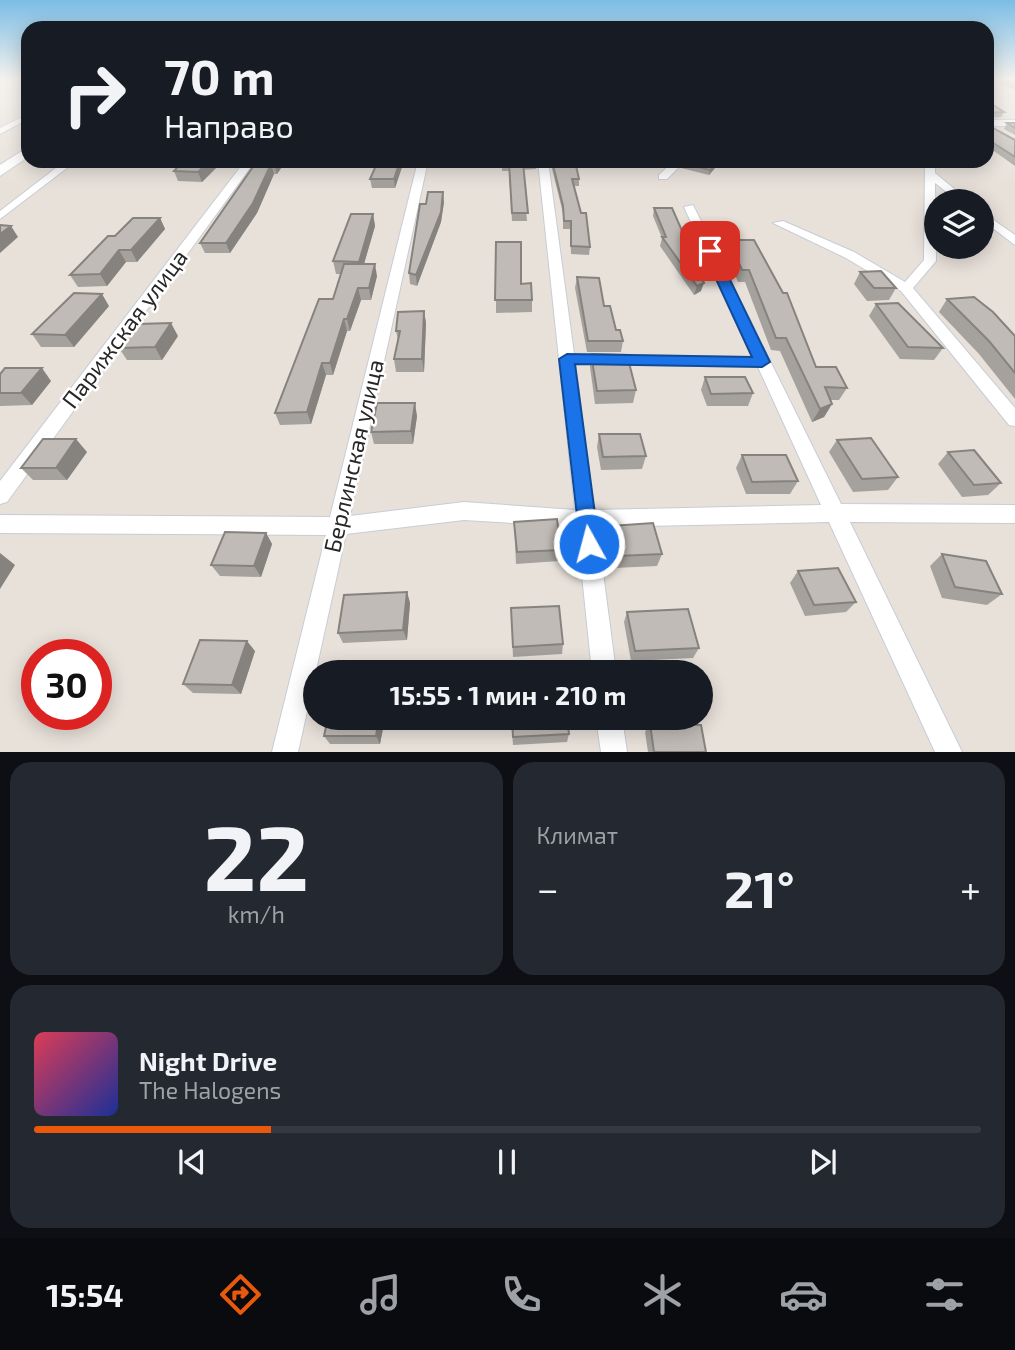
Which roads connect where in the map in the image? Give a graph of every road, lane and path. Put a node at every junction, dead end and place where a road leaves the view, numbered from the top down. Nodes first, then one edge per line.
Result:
1 (21, 120) edge
2 (1015, 123) edge
3 (994, 124) edge
4 (994, 129) edge
5 (0, 131) edge
6 (1006, 137) edge
7 (21, 156) edge
8 (62, 168) edge
9 (245, 168) edge
10 (422, 168) edge
11 (544, 168) edge
12 (673, 168) edge
13 (930, 168) edge
14 (0, 172) edge
15 (930, 174) junction
16 (663, 177) dead end
17 (949, 189) edge
18 (689, 207) dead end
19 (0, 216) edge
20 (779, 223) dead end
21 (994, 224) edge
22 (1015, 241) edge
23 (906, 288) junction
24 (567, 359) junction
25 (762, 362) junction
26 (1015, 420) edge
27 (0, 496) edge
28 (834, 513) junction
29 (1015, 514) edge
30 (585, 519) junction
31 (0, 524) edge
32 (337, 526) junction
33 (603, 660) edge
34 (611, 730) edge
35 (285, 751) edge
36 (614, 751) edge
37 (949, 751) edge

1 - 5 street
2 - 3 street
4 - 6 street
7 - 14 street
8 - 19 street
9 - 27 street, Парижская улица
10 - 32 street, Берлинская улица
11 - 24 street
12 - 16 street
13 - 15 street
15 - 17 street
15 - 23 street
18 - 25 street
20 - 23 street
21 - 22 street
23 - 26 street
24 - 25 street
24 - 30 street
25 - 28 street
28 - 29 street
28 - 30 street
28 - 37 street
30 - 32 street
30 - 33 street
31 - 32 street
32 - 35 street, Берлинская улица
34 - 36 street

